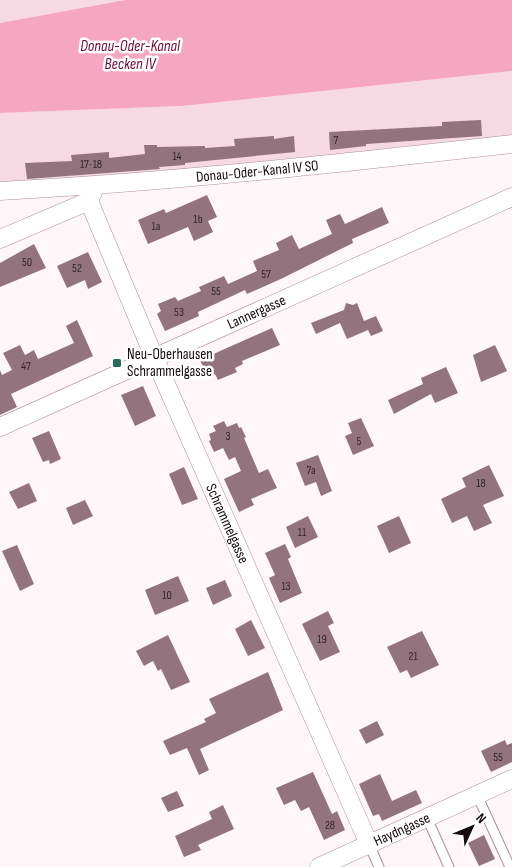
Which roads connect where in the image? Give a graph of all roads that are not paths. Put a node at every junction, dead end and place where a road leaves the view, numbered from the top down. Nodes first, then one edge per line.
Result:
1 (512, 144) edge
2 (0, 191) edge
3 (92, 193) junction
4 (512, 197) edge
5 (0, 239) edge
6 (154, 357) junction
7 (0, 427) edge
8 (512, 779) edge
9 (477, 795) junction
10 (426, 818) junction
11 (369, 844) junction
12 (319, 867) edge
13 (379, 867) edge
14 (449, 867) edge
15 (510, 867) edge

1 - 3 street, Donau-Oder-Kanal IV SO
2 - 3 street, Donau-Oder-Kanal IV SO
3 - 5 street
3 - 6 street, Schrammelgasse
4 - 6 street, Lannergasse
6 - 7 street, Lannergasse
6 - 11 street, Schrammelgasse
8 - 9 street, Haydngasse
9 - 10 street, Haydngasse
9 - 15 lane
10 - 11 street, Haydngasse
10 - 14 lane
11 - 12 street, Haydngasse
11 - 13 lane

